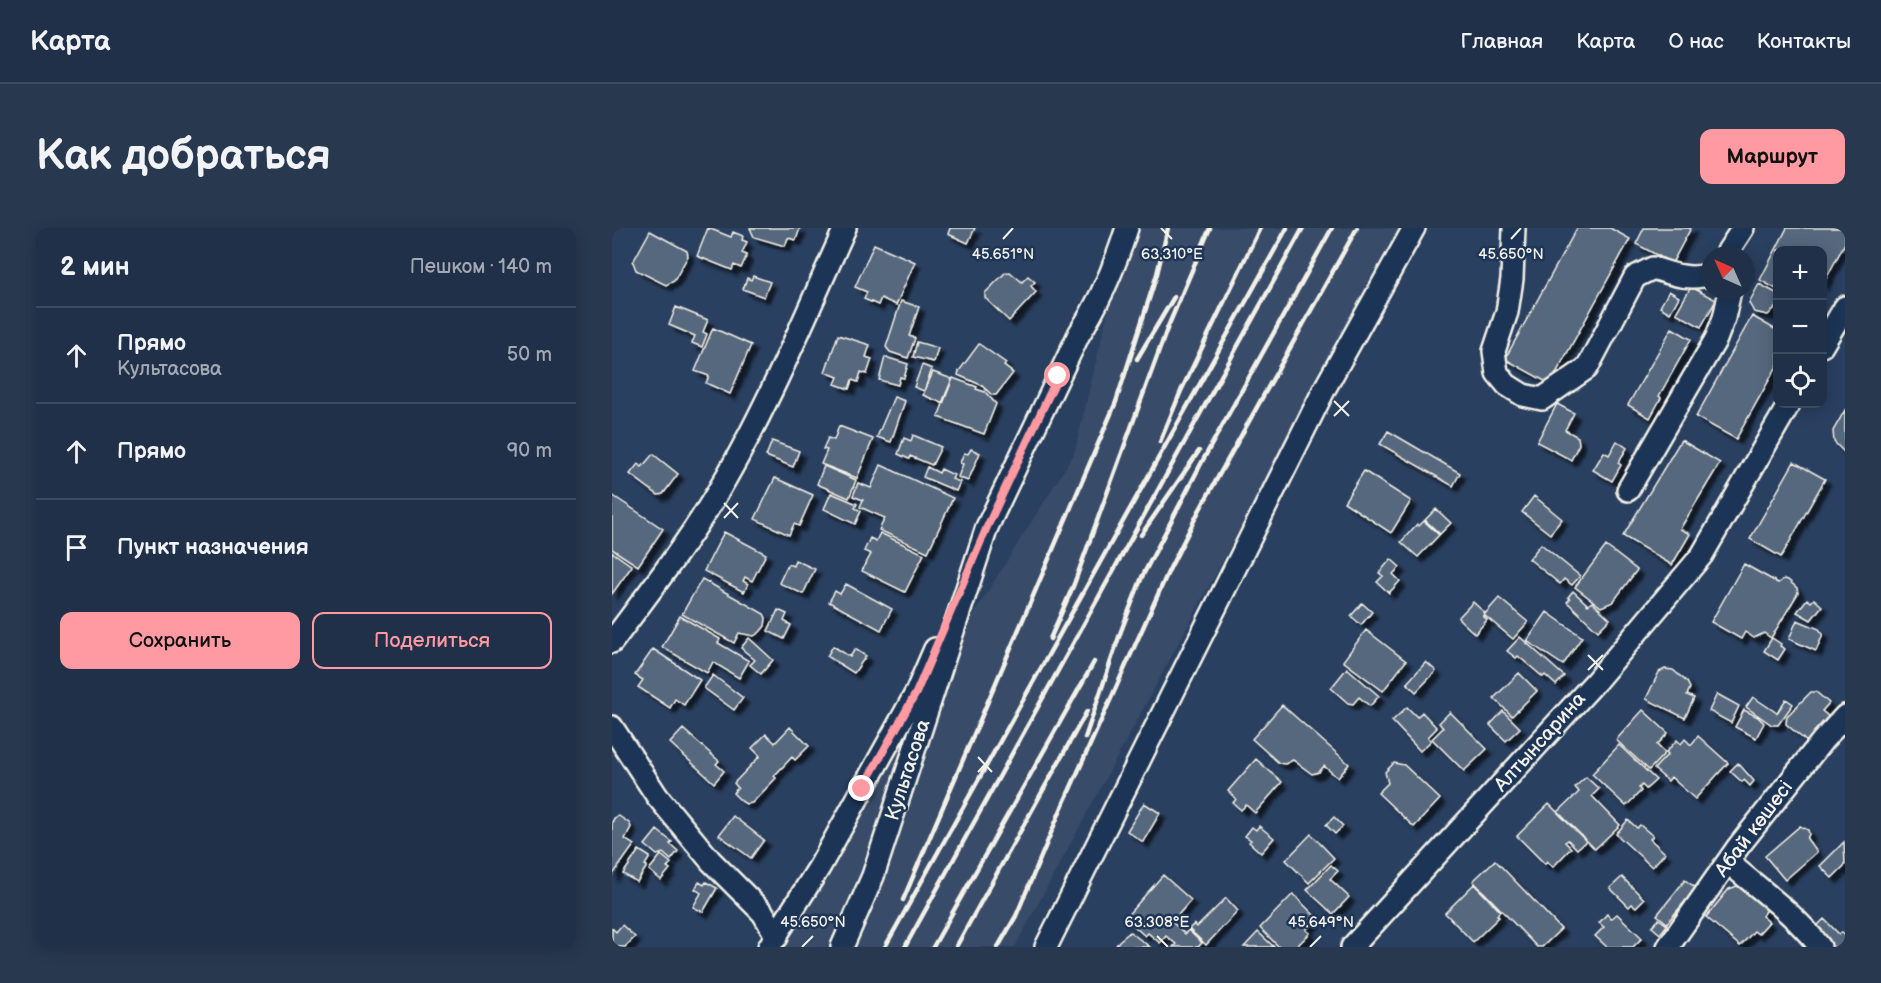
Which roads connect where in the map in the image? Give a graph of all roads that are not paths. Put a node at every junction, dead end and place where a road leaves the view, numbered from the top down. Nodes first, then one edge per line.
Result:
1 (845, 228) edge
2 (1127, 228) edge
3 (1414, 228) edge
4 (1514, 228) edge
5 (1743, 228) edge
6 (1731, 246) edge
7 (1701, 277) edge
8 (1728, 300) edge
9 (1845, 307) edge
10 (1827, 338) edge
11 (1787, 408) edge
12 (1628, 490) dead end
13 (987, 527) junction
14 (612, 642) edge
15 (1845, 716) edge
16 (612, 727) edge
17 (1728, 862) junction
18 (773, 942) edge
19 (842, 947) edge
20 (1047, 947) edge
21 (1352, 947) edge
22 (1668, 947) edge
23 (1820, 947) edge

1 - 14 street
2 - 13 street, Культасова
3 - 20 street
4 - 7 street
5 - 6 street
8 - 12 street
9 - 10 street
11 - 21 street, Алтынсарина
13 - 18 street
13 - 19 street, Культасова
15 - 17 street, Абай көшесі
16 - 18 street
17 - 22 street, Абай көшесі
17 - 23 street

